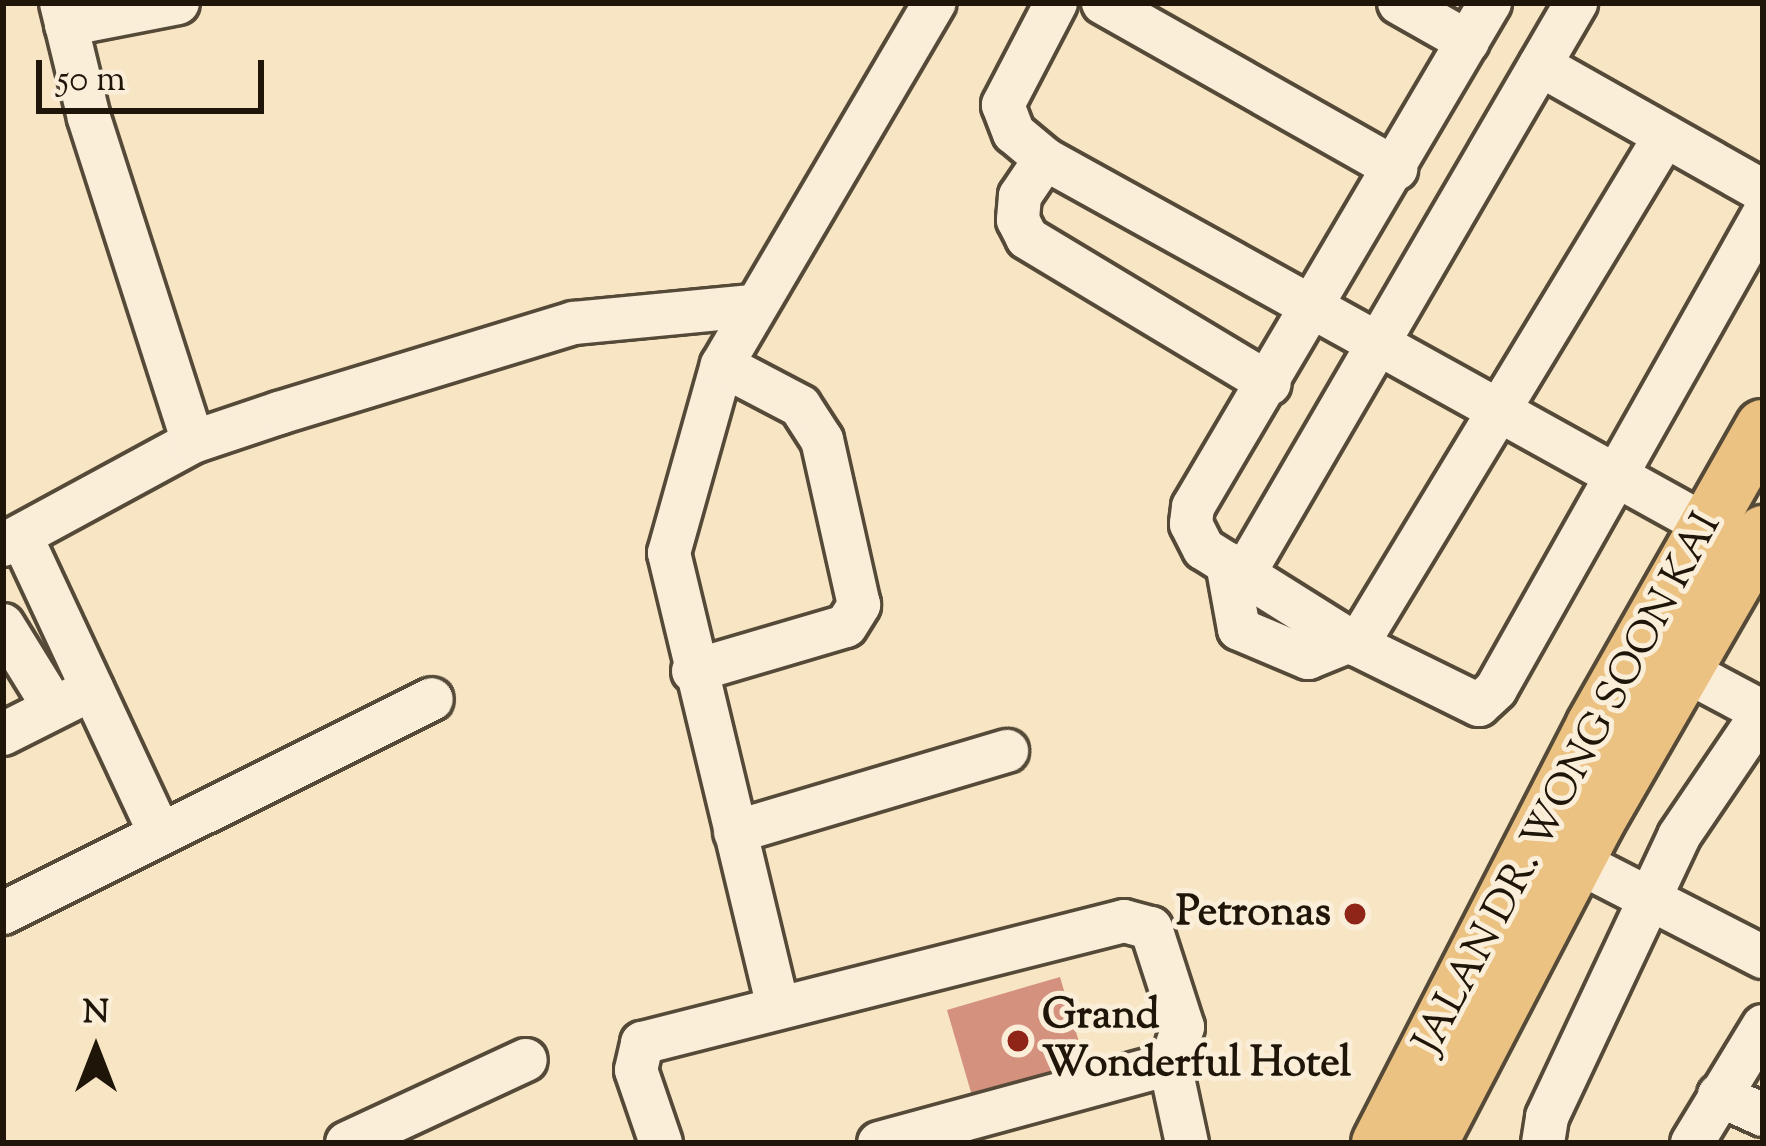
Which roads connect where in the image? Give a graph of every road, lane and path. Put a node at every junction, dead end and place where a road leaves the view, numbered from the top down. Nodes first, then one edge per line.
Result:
1 (178, 3) edge
2 (1057, 3) edge
3 (1103, 3) edge
4 (1399, 3) edge
5 (1490, 3) edge
6 (1576, 3) edge
7 (922, 6) edge
8 (63, 14) edge
9 (1468, 42) junction
10 (1540, 65) junction
11 (1665, 136) junction
12 (1045, 159) junction
13 (1396, 169) junction
14 (1763, 191) edge
15 (1763, 215) edge
16 (752, 307) junction
17 (1314, 312) junction
18 (1378, 343) junction
19 (722, 364) junction
20 (1270, 384) junction
21 (1496, 409) junction
22 (1763, 427) edge
23 (193, 442) junction
24 (1614, 474) junction
25 (1707, 526) junction
26 (1763, 533) edge
27 (13, 541) edge
28 (1236, 568) junction
29 (3, 625) edge
30 (1353, 643) junction
31 (1684, 670) junction
32 (694, 671) junction
33 (432, 698) dead end
34 (73, 699) junction
35 (1763, 712) edge
36 (3, 734) edge
37 (1007, 751) dead end
38 (158, 830) junction
39 (735, 832) junction
40 (1576, 861) junction
41 (1651, 896) junction
42 (3, 913) edge
43 (1763, 957) edge
44 (778, 1007) junction
45 (1763, 1027) edge
46 (526, 1060) dead end
47 (1170, 1064) junction
48 (1719, 1095) junction
49 (1763, 1115) edge
50 (1543, 1142) edge
51 (347, 1143) edge
52 (662, 1143) edge
53 (879, 1143) edge
54 (1187, 1143) edge
55 (1379, 1143) edge
56 (1430, 1143) edge
57 (1691, 1143) edge

1 - 8 street
2 - 12 street
3 - 13 street
4 - 9 street
5 - 9 street
6 - 10 street
7 - 16 street
8 - 23 street
9 - 13 street
10 - 11 street
10 - 18 street
11 - 14 street
11 - 21 street
12 - 17 street
12 - 20 street
13 - 17 street
15 - 24 street
16 - 19 street
16 - 23 street
17 - 18 street
17 - 20 street
18 - 21 street
18 - 28 street
19 - 32 street
19 - 32 street
20 - 28 street
21 - 24 street
21 - 30 street
22 - 25 main road, JALAN DR. WONG SOON KAI
23 - 27 street
24 - 25 street
24 - 30 street
25 - 55 main road, JALAN DR. WONG SOON KAI
26 - 31 main road, JALAN DR. WONG SOON KAI
27 - 34 street
28 - 30 street
29 - 34 street
31 - 35 street
31 - 40 main road, JALAN DR. WONG SOON KAI
32 - 39 street
33 - 38 street
34 - 36 street
34 - 38 street
35 - 41 street
37 - 39 street
38 - 42 street
39 - 44 street
40 - 41 street
40 - 56 main road, JALAN DR. WONG SOON KAI
41 - 43 street
41 - 50 street
44 - 47 street
44 - 52 street
45 - 48 street
46 - 51 street
47 - 53 street
47 - 54 street
48 - 49 street
48 - 57 street

